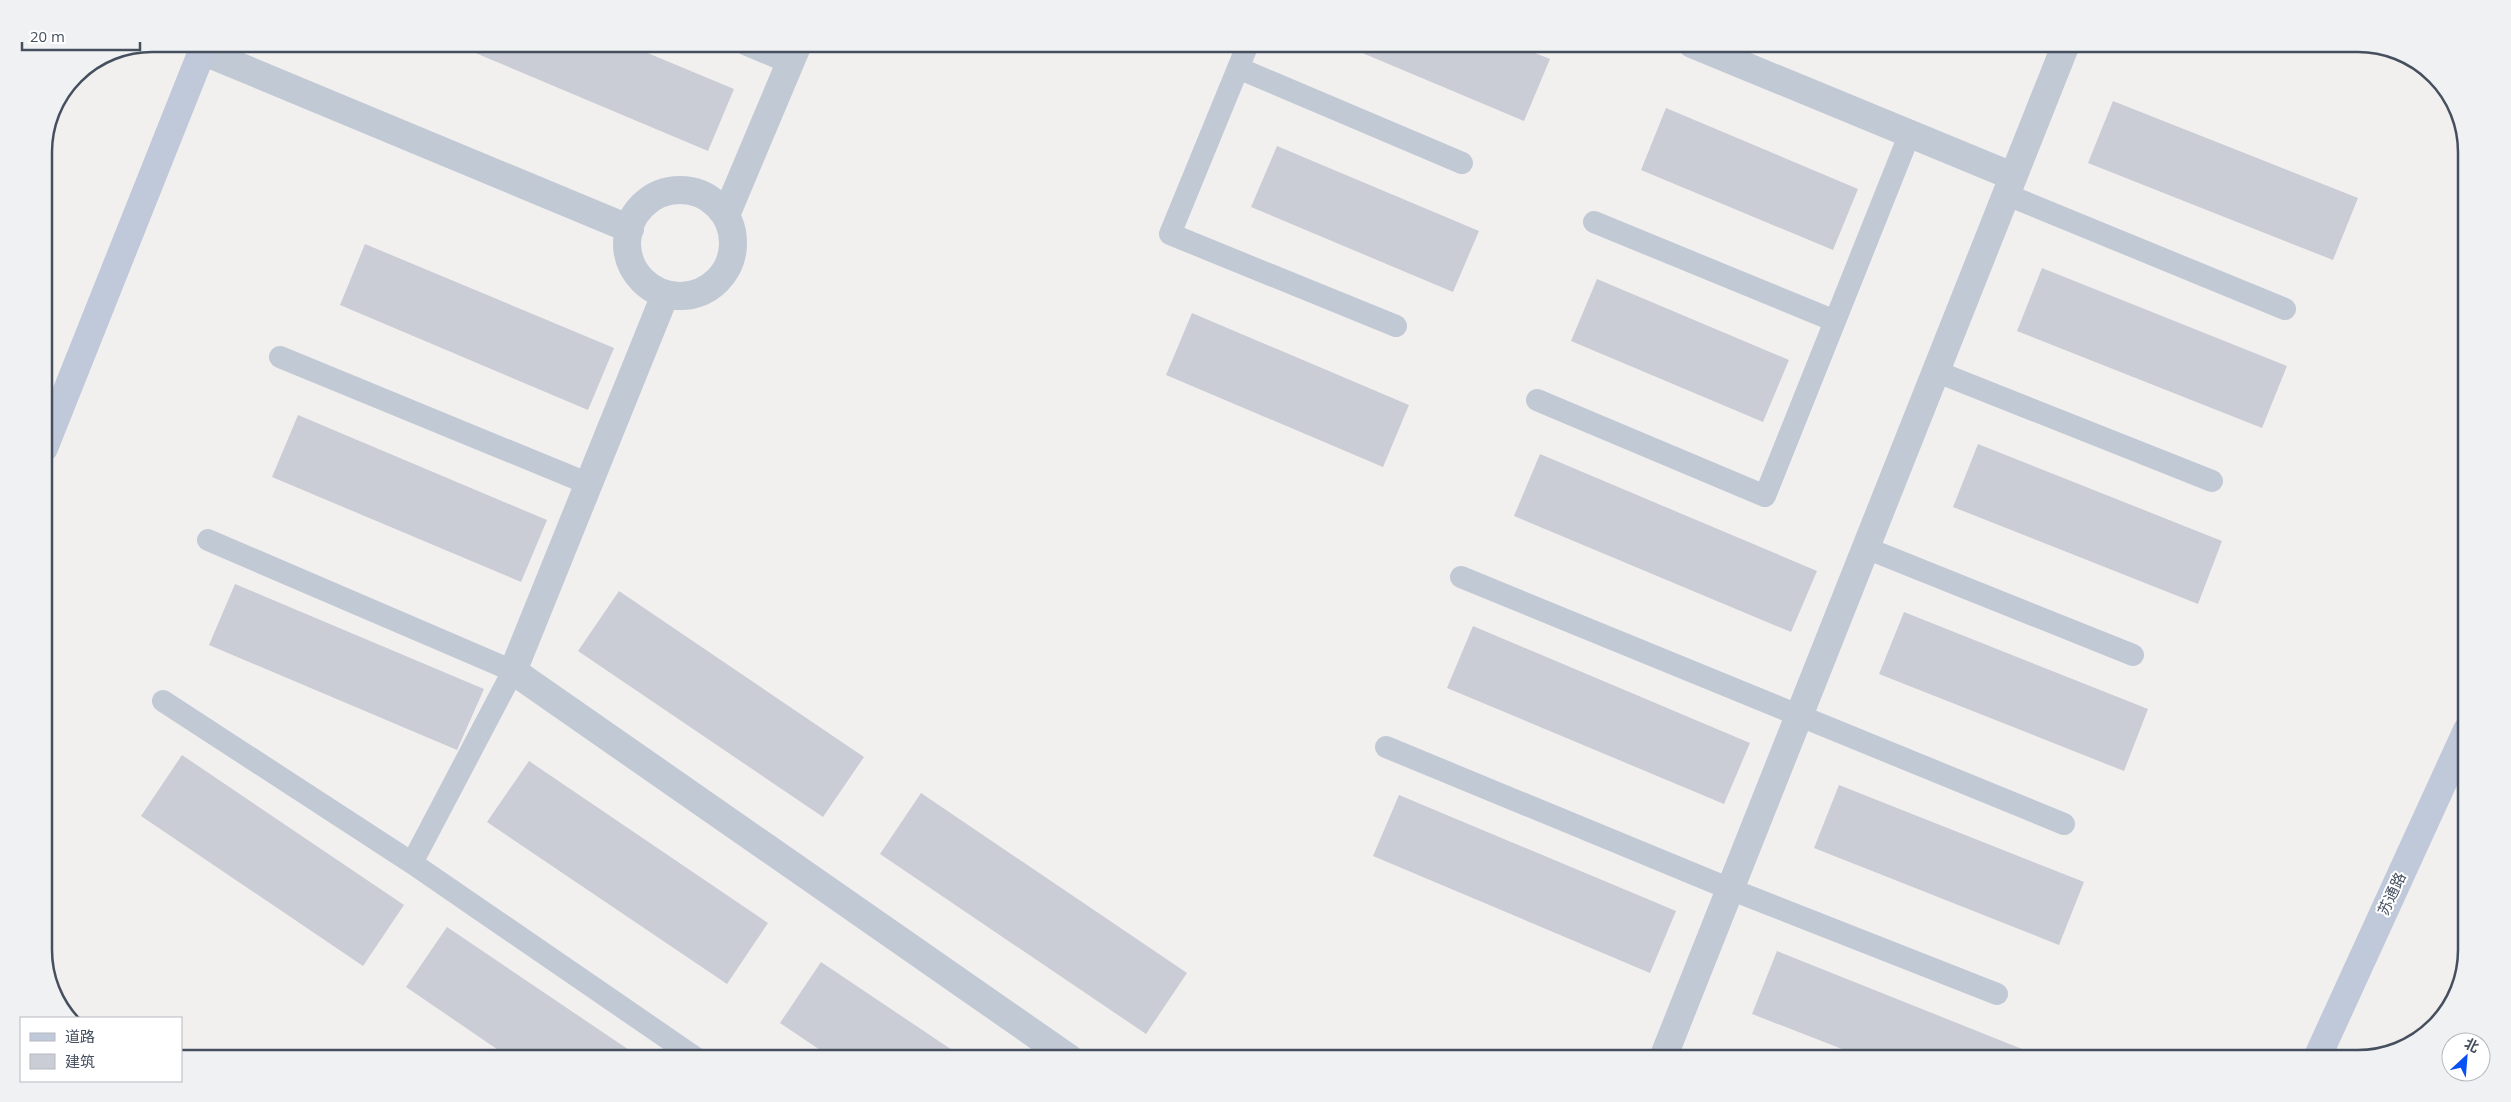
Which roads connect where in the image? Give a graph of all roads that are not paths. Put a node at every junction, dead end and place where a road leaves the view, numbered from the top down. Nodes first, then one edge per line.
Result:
1 (1712, 52) edge
2 (2063, 52) edge
3 (202, 53) edge
4 (216, 53) edge
5 (794, 53) edge
6 (1244, 53) edge
7 (1238, 68) junction
8 (1910, 133) junction
9 (1462, 164) dead end
10 (2009, 185) junction
11 (726, 215) junction
12 (1594, 222) dead end
13 (630, 229) junction
14 (665, 295) junction
15 (2286, 309) dead end
16 (1835, 321) junction
17 (1396, 326) dead end
18 (280, 357) dead end
19 (1935, 370) junction
20 (1537, 400) dead end
21 (53, 426) edge
22 (2212, 481) dead end
23 (589, 484) junction
24 (208, 540) dead end
25 (1866, 548) junction
26 (1460, 577) dead end
27 (2133, 655) dead end
28 (513, 671) junction
29 (163, 701) dead end
30 (1799, 716) junction
31 (1386, 747) dead end
32 (2458, 750) edge
33 (2064, 824) dead end
34 (412, 863) junction
35 (1730, 889) junction
36 (1996, 994) dead end
37 (684, 1050) edge
38 (1058, 1050) edge
39 (1671, 1050) edge
40 (2321, 1050) edge

1 - 8 street
2 - 10 street
3 - 21 street
4 - 13 street
5 - 11 street
6 - 7 lane
7 - 9 lane
7 - 17 lane
8 - 10 street
8 - 16 lane
10 - 15 lane
10 - 19 street
11 - 13 street
11 - 14 street
12 - 16 lane
13 - 14 street
14 - 23 street
16 - 20 lane
18 - 23 lane
19 - 22 lane
19 - 25 street
23 - 28 street
24 - 28 lane
25 - 27 lane
25 - 30 street
26 - 30 lane
28 - 34 lane
28 - 38 street
29 - 34 lane
30 - 33 lane
30 - 35 street
31 - 35 lane
32 - 40 street, 苏通路
34 - 37 lane
35 - 36 lane
35 - 39 street

